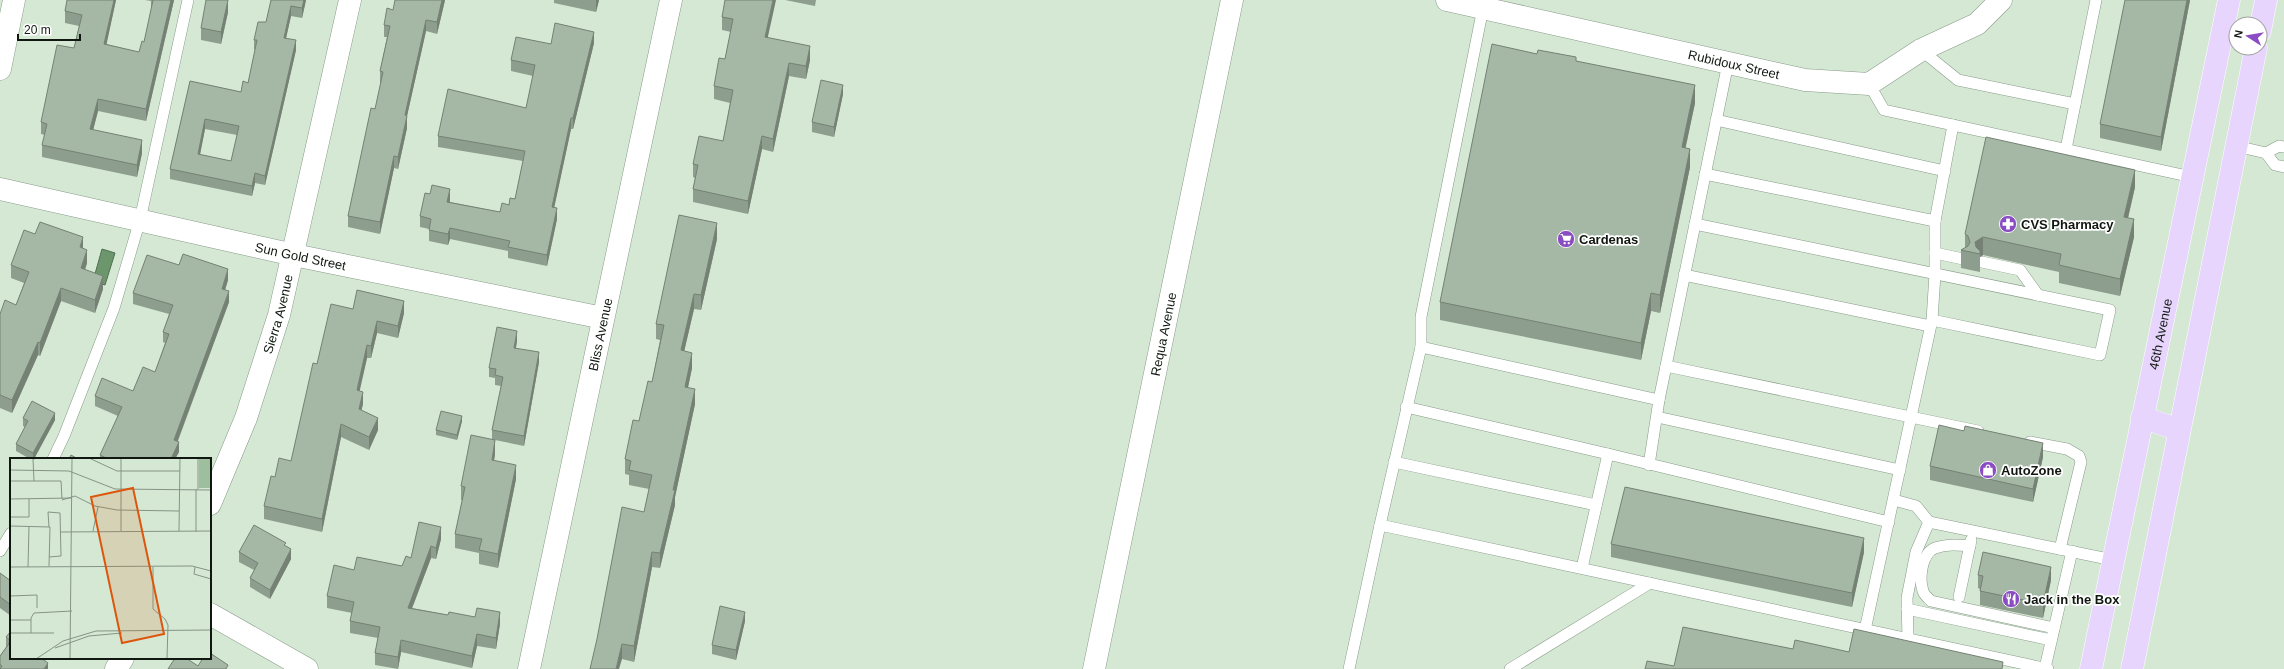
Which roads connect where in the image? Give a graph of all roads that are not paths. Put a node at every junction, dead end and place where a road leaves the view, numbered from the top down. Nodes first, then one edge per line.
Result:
1 (14, 0) edge
2 (188, 0) edge
3 (350, 0) edge
4 (671, 0) edge
5 (1232, 0) edge
6 (1447, 0) edge
7 (2001, 0) edge
8 (2096, 0) edge
9 (2229, 0) edge
10 (2266, 0) edge
11 (1483, 8) junction
12 (2263, 16) edge
13 (1921, 50) junction
14 (2254, 56) edge
15 (1728, 63) junction
16 (0, 69) edge
17 (1869, 84) junction
18 (2075, 104) junction
19 (1716, 120) junction
20 (1953, 125) junction
21 (2236, 146) junction
22 (2284, 147) edge
23 (2066, 149) junction
24 (2266, 153) junction
25 (2284, 167) edge
26 (1945, 171) junction
27 (1705, 174) junction
28 (2192, 177) junction
29 (0, 189) edge
30 (140, 220) junction
31 (1935, 221) junction
32 (1695, 224) junction
33 (1935, 252) junction
34 (294, 255) junction
35 (1963, 259) edge
36 (1982, 262) edge
37 (1935, 274) junction
38 (1684, 275) junction
39 (2038, 296) junction
40 (603, 318) junction
41 (1931, 323) junction
42 (1421, 347) junction
43 (1666, 366) junction
44 (1659, 400) junction
45 (1406, 407) junction
46 (1657, 417) junction
47 (2142, 417) junction
48 (1911, 418) junction
49 (2179, 430) junction
50 (1989, 434) edge
51 (2021, 440) edge
52 (1608, 454) junction
53 (53, 458) edge
54 (1394, 462) junction
55 (1649, 465) junction
56 (1900, 470) junction
57 (1894, 500) junction
58 (211, 502) edge
59 (1596, 505) junction
60 (1889, 522) junction
61 (1929, 522) junction
62 (1380, 525) junction
63 (1972, 531) junction
64 (10, 535) edge
65 (1970, 546) junction
66 (2060, 549) junction
67 (0, 551) edge
68 (2072, 551) junction
69 (2113, 560) junction
70 (1582, 568) junction
71 (1650, 583) junction
72 (1959, 597) dead end
73 (1907, 609) junction
74 (211, 615) edge
75 (2054, 628) junction
76 (1865, 630) junction
77 (1908, 639) junction
78 (2051, 640) junction
79 (122, 659) edge
80 (2022, 666) edge
81 (116, 669) edge
82 (307, 669) edge
83 (529, 669) edge
84 (1094, 669) edge
85 (1349, 669) edge
86 (1510, 669) edge
87 (2046, 669) edge
88 (2090, 669) edge
89 (2132, 669) edge

1 - 16 street
2 - 30 lane
3 - 34 street, Sierra Avenue
4 - 40 street, Bliss Avenue
5 - 84 street, Requa Avenue
6 - 11 street, Rubidoux Street
7 - 13 street
8 - 18 lane
9 - 28 main road, 46th Avenue
10 - 12 main road
11 - 15 street, Rubidoux Street
11 - 42 lane
13 - 17 street
13 - 18 lane
14 - 21 main road
15 - 17 street, Rubidoux Street
15 - 19 lane
17 - 20 lane
18 - 23 lane
19 - 26 lane
19 - 27 lane
20 - 23 lane
20 - 26 lane
21 - 24 lane
21 - 49 main road
22 - 24 lane
23 - 28 lane
24 - 25 lane
26 - 31 lane
27 - 31 lane
27 - 32 lane
28 - 47 main road, 46th Avenue
29 - 30 street, Sun Gold Street
30 - 34 street, Sun Gold Street
30 - 53 lane
31 - 33 lane
32 - 37 lane
32 - 38 lane
33 - 35 lane
33 - 37 lane
34 - 40 street, Sun Gold Street
34 - 58 street, Sierra Avenue
36 - 39 lane
37 - 39 lane
37 - 41 lane
38 - 41 lane
38 - 43 lane
39 - 41 lane
40 - 83 street, Bliss Avenue
41 - 48 lane
42 - 44 lane
42 - 45 lane
43 - 44 lane
43 - 48 lane
44 - 46 lane
45 - 52 lane
45 - 54 lane
46 - 55 lane
46 - 56 lane
47 - 49 main road
47 - 69 main road, 46th Avenue
48 - 50 lane
48 - 56 lane
49 - 89 main road
51 - 66 lane
52 - 55 lane
52 - 59 lane
54 - 59 lane
54 - 62 lane
55 - 60 lane
56 - 57 lane
57 - 60 lane
57 - 61 lane
59 - 70 lane
60 - 76 lane
61 - 63 lane
61 - 73 lane
62 - 70 lane
62 - 85 lane
63 - 65 lane
63 - 66 lane
64 - 67 lane
65 - 72 lane
65 - 75 lane
66 - 68 lane
68 - 69 lane
68 - 75 lane
69 - 88 main road, 46th Avenue
70 - 71 lane
71 - 76 lane
71 - 86 lane
73 - 77 lane
73 - 78 lane
74 - 82 street
75 - 78 lane
76 - 77 lane
77 - 80 lane
78 - 87 lane
79 - 81 street
80 - 87 lane

